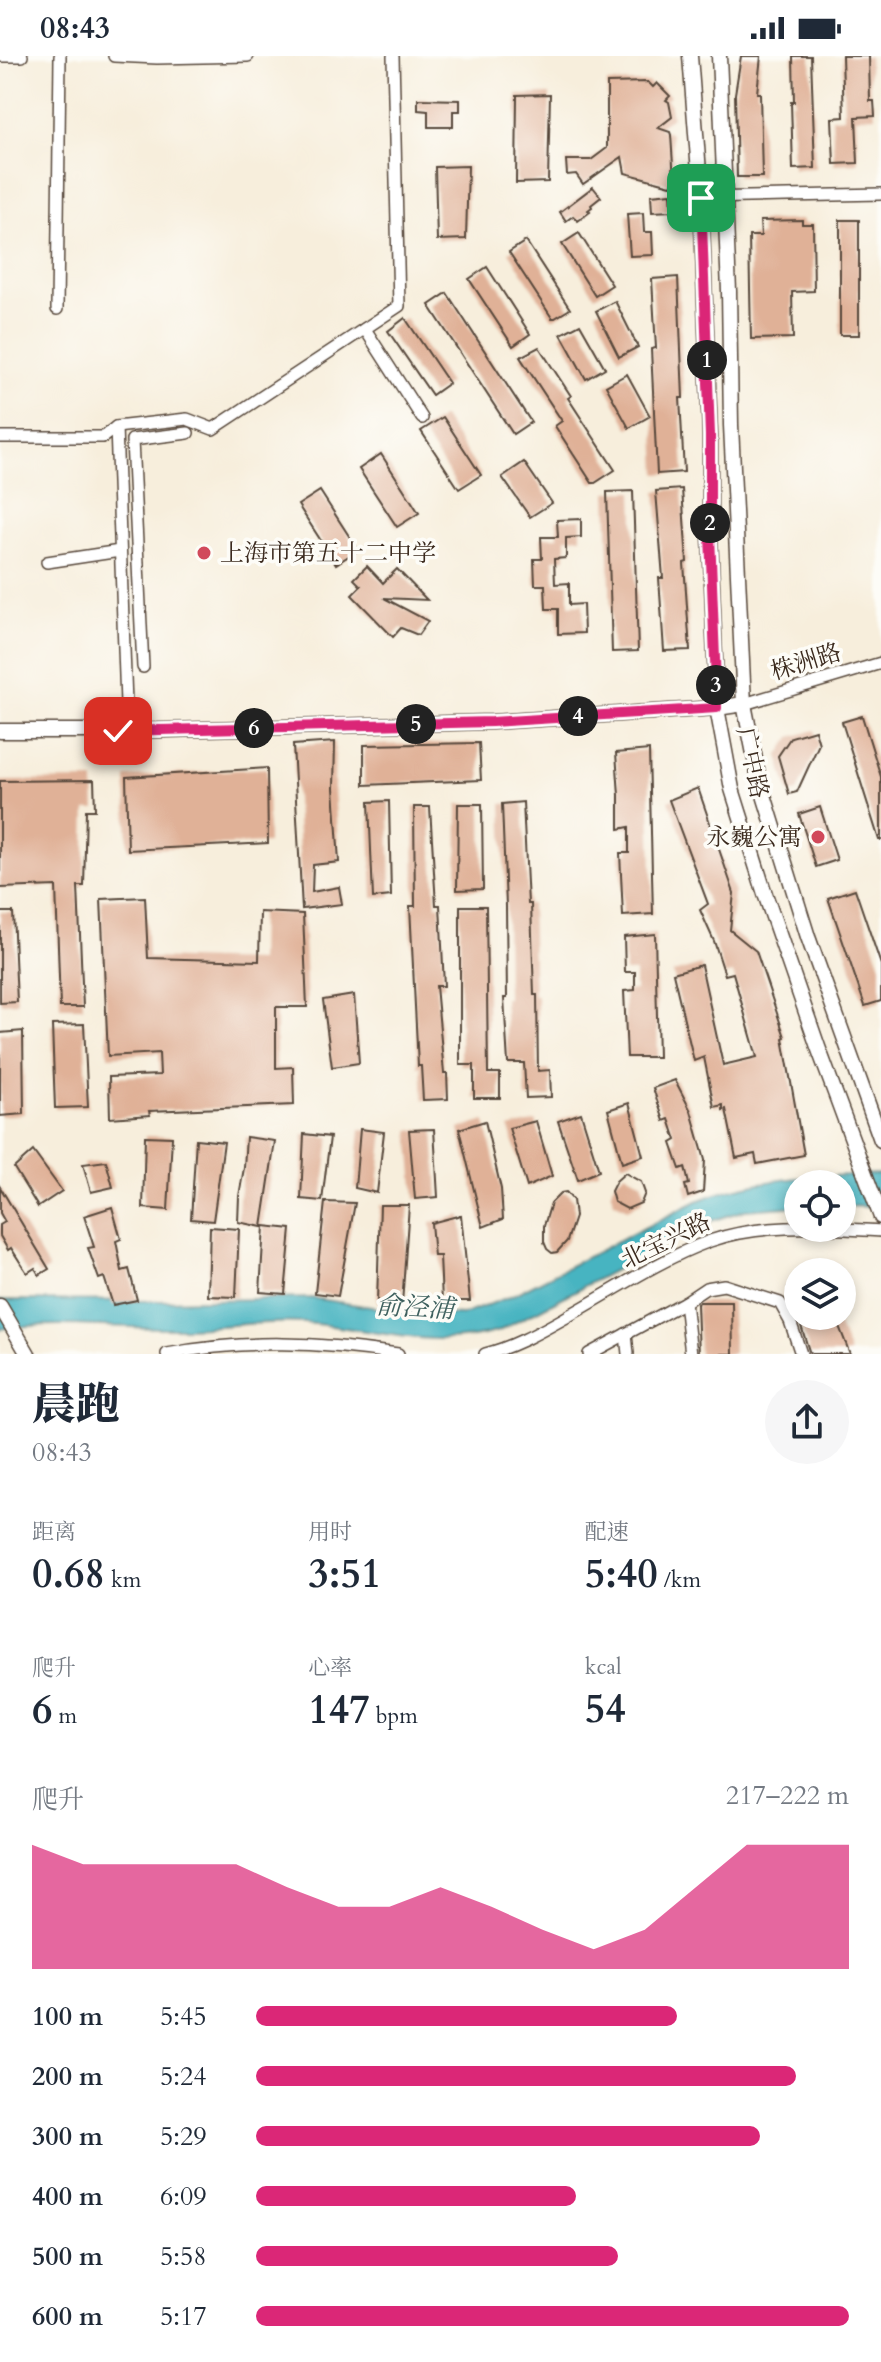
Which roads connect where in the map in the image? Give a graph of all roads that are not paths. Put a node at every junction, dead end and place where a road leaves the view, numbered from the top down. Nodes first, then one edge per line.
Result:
1 (0, 56) edge
2 (22, 56) edge
3 (60, 56) edge
4 (114, 56) edge
5 (248, 56) edge
6 (393, 56) edge
7 (690, 56) edge
8 (708, 56) edge
9 (719, 56) edge
10 (881, 194) edge
11 (701, 198) junction
12 (725, 198) junction
13 (57, 309) dead end
14 (365, 329) junction
15 (422, 418) dead end
16 (116, 427) junction
17 (188, 433) dead end
18 (0, 437) edge
19 (120, 551) junction
20 (47, 562) dead end
21 (139, 584) junction
22 (122, 585) junction
23 (881, 663) edge
24 (143, 667) dead end
25 (744, 704) junction
26 (717, 708) junction
27 (0, 731) edge
28 (127, 731) junction
29 (881, 1140) edge
30 (879, 1212) edge
31 (881, 1231) edge
32 (685, 1302) junction
33 (0, 1306) edge
34 (626, 1334) junction
35 (236, 1349) edge
36 (28, 1354) edge
37 (167, 1354) edge
38 (398, 1354) edge
39 (486, 1354) edge
40 (589, 1354) edge
41 (628, 1354) edge
42 (691, 1354) edge
43 (801, 1354) edge

1 - 2 street
3 - 13 street
4 - 5 street
6 - 14 street
7 - 11 main road, 广中路
8 - 9 street
9 - 12 main road, 广中路
10 - 12 street
11 - 12 street
11 - 26 main road, 广中路
12 - 25 main road, 广中路
14 - 15 street
14 - 16 street
16 - 18 street
16 - 19 street
17 - 21 street
19 - 20 street
19 - 22 street
21 - 22 street
21 - 24 street
22 - 28 street
23 - 25 street, 株洲路
25 - 26 main road
25 - 29 main road, 广中路
26 - 28 main road
26 - 30 main road, 广中路
27 - 28 main road
31 - 39 street, 北宝兴路
32 - 34 street
32 - 42 street
32 - 43 street
33 - 36 main road
34 - 40 street
34 - 41 street
35 - 37 street
35 - 38 street

